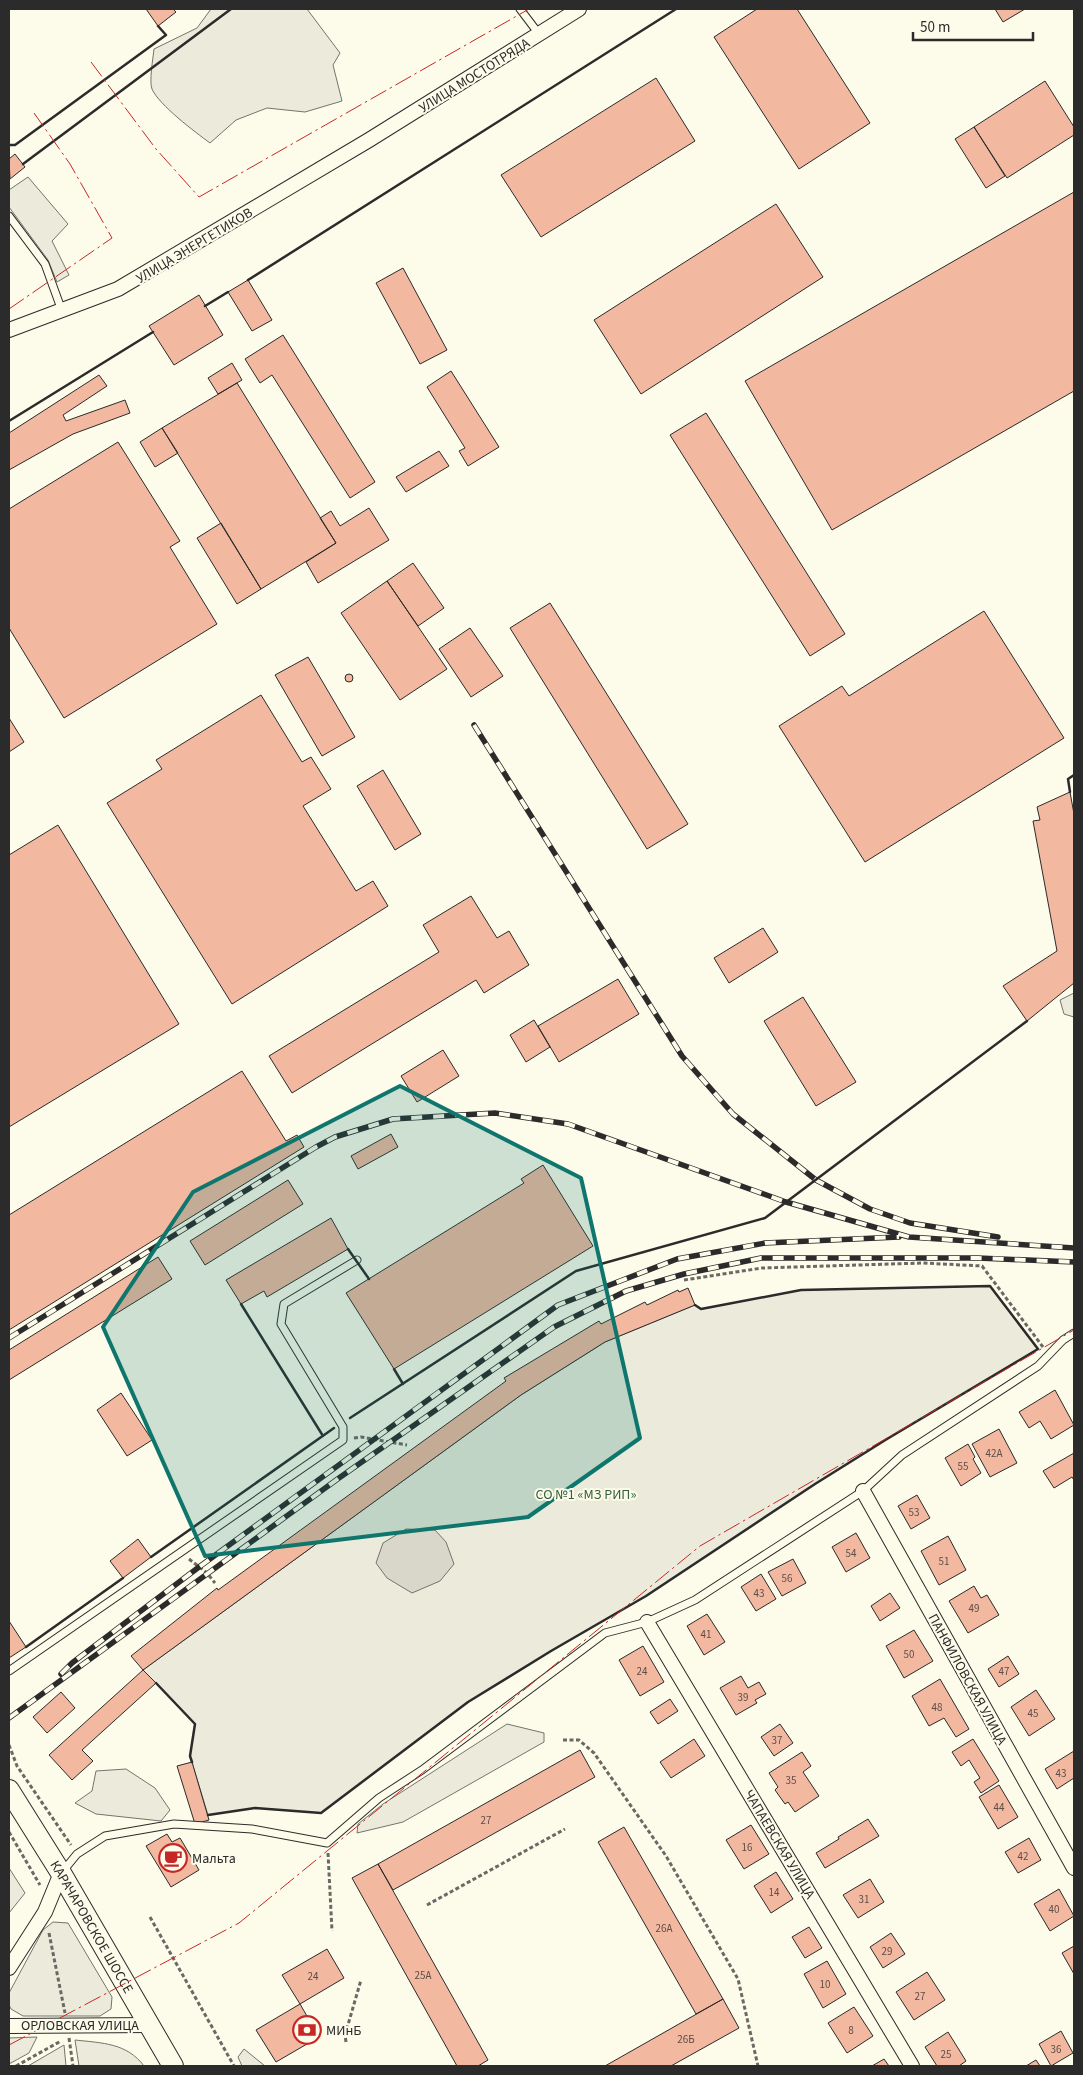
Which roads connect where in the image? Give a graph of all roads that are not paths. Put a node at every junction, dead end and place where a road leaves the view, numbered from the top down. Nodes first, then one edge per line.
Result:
1 (520, 9) edge
2 (578, 9) edge
3 (539, 34) junction
4 (369, 140) joint
5 (9, 216) edge
6 (62, 311) junction
7 (9, 330) edge
8 (357, 1260) dead end
9 (1074, 1333) edge
10 (863, 1491) junction
11 (647, 1622) junction
12 (9, 1671) edge
13 (9, 1790) edge
14 (1074, 1868) edge
15 (61, 1873) junction
16 (9, 1968) edge
17 (150, 2024) junction
18 (9, 2026) edge
19 (173, 2066) edge
20 (912, 2066) edge

1 - 3 lane
2 - 3 street, УЛИЦА МОСТОТРЯДА
3 - 4 street, УЛИЦА МОСТОТРЯДА
4 - 6 street, УЛИЦА ЭНЕРГЕТИКОВ
5 - 6 lane
6 - 7 street, УЛИЦА ЭНЕРГЕТИКОВ
8 - 12 lane
9 - 10 lane
10 - 11 lane
10 - 14 street, ПАНФИЛОВСКАЯ УЛИЦА
11 - 15 lane
11 - 20 street, ЧАПАЕВСКАЯ УЛИЦА
13 - 15 street, КАРАЧАРОВСКОЕ ШОССЕ
15 - 16 street
15 - 17 street, КАРАЧАРОВСКОЕ ШОССЕ
17 - 18 street, ОРЛОВСКАЯ УЛИЦА
17 - 19 street, КАРАЧАРОВСКОЕ ШОССЕ

